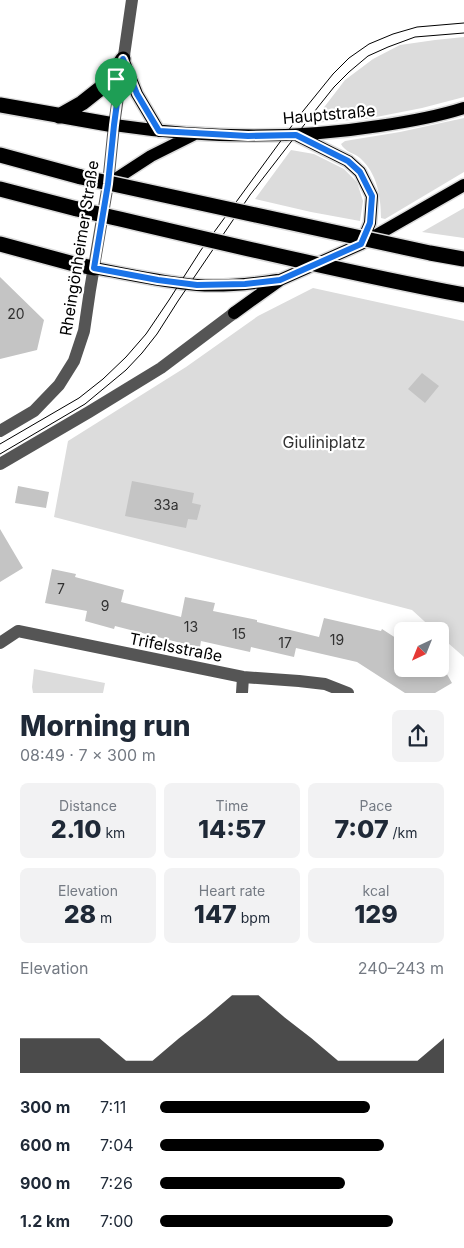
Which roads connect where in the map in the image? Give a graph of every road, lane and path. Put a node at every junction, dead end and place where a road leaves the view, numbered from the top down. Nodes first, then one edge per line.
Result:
1 (132, 0) edge
2 (123, 59) junction
3 (0, 105) edge
4 (464, 108) edge
5 (59, 116) junction
6 (114, 125) junction
7 (159, 131) junction
8 (194, 134) junction
9 (296, 135) junction
10 (0, 155) edge
11 (108, 184) junction
12 (464, 185) edge
13 (0, 189) edge
14 (0, 244) edge
15 (361, 244) junction
16 (464, 259) edge
17 (94, 268) junction
18 (280, 280) junction
19 (464, 295) edge
20 (234, 313) joint
21 (0, 432) edge
22 (0, 464) edge
23 (0, 643) edge
24 (243, 677) junction
25 (242, 693) edge
26 (348, 693) edge

1 - 2 street, Rheingönheimer Straße
2 - 5 highway
2 - 6 street, Rheingönheimer Straße
2 - 7 main road
3 - 5 highway
4 - 9 main road, Hauptstraße
5 - 6 highway
6 - 7 main road, Hauptstraße
6 - 11 street, Rheingönheimer Straße
7 - 8 main road, Hauptstraße
8 - 9 main road, Hauptstraße
8 - 11 main road
9 - 15 main road
10 - 16 highway, bridge
11 - 17 street, Rheingönheimer Straße
12 - 15 main road
13 - 19 highway, bridge
14 - 17 highway
15 - 18 main road
17 - 18 main road
17 - 21 street, Rheingönheimer Straße
18 - 20 main road
20 - 22 street
23 - 24 street, Trifelsstraße
24 - 25 street
24 - 26 street, Trifelsstraße

